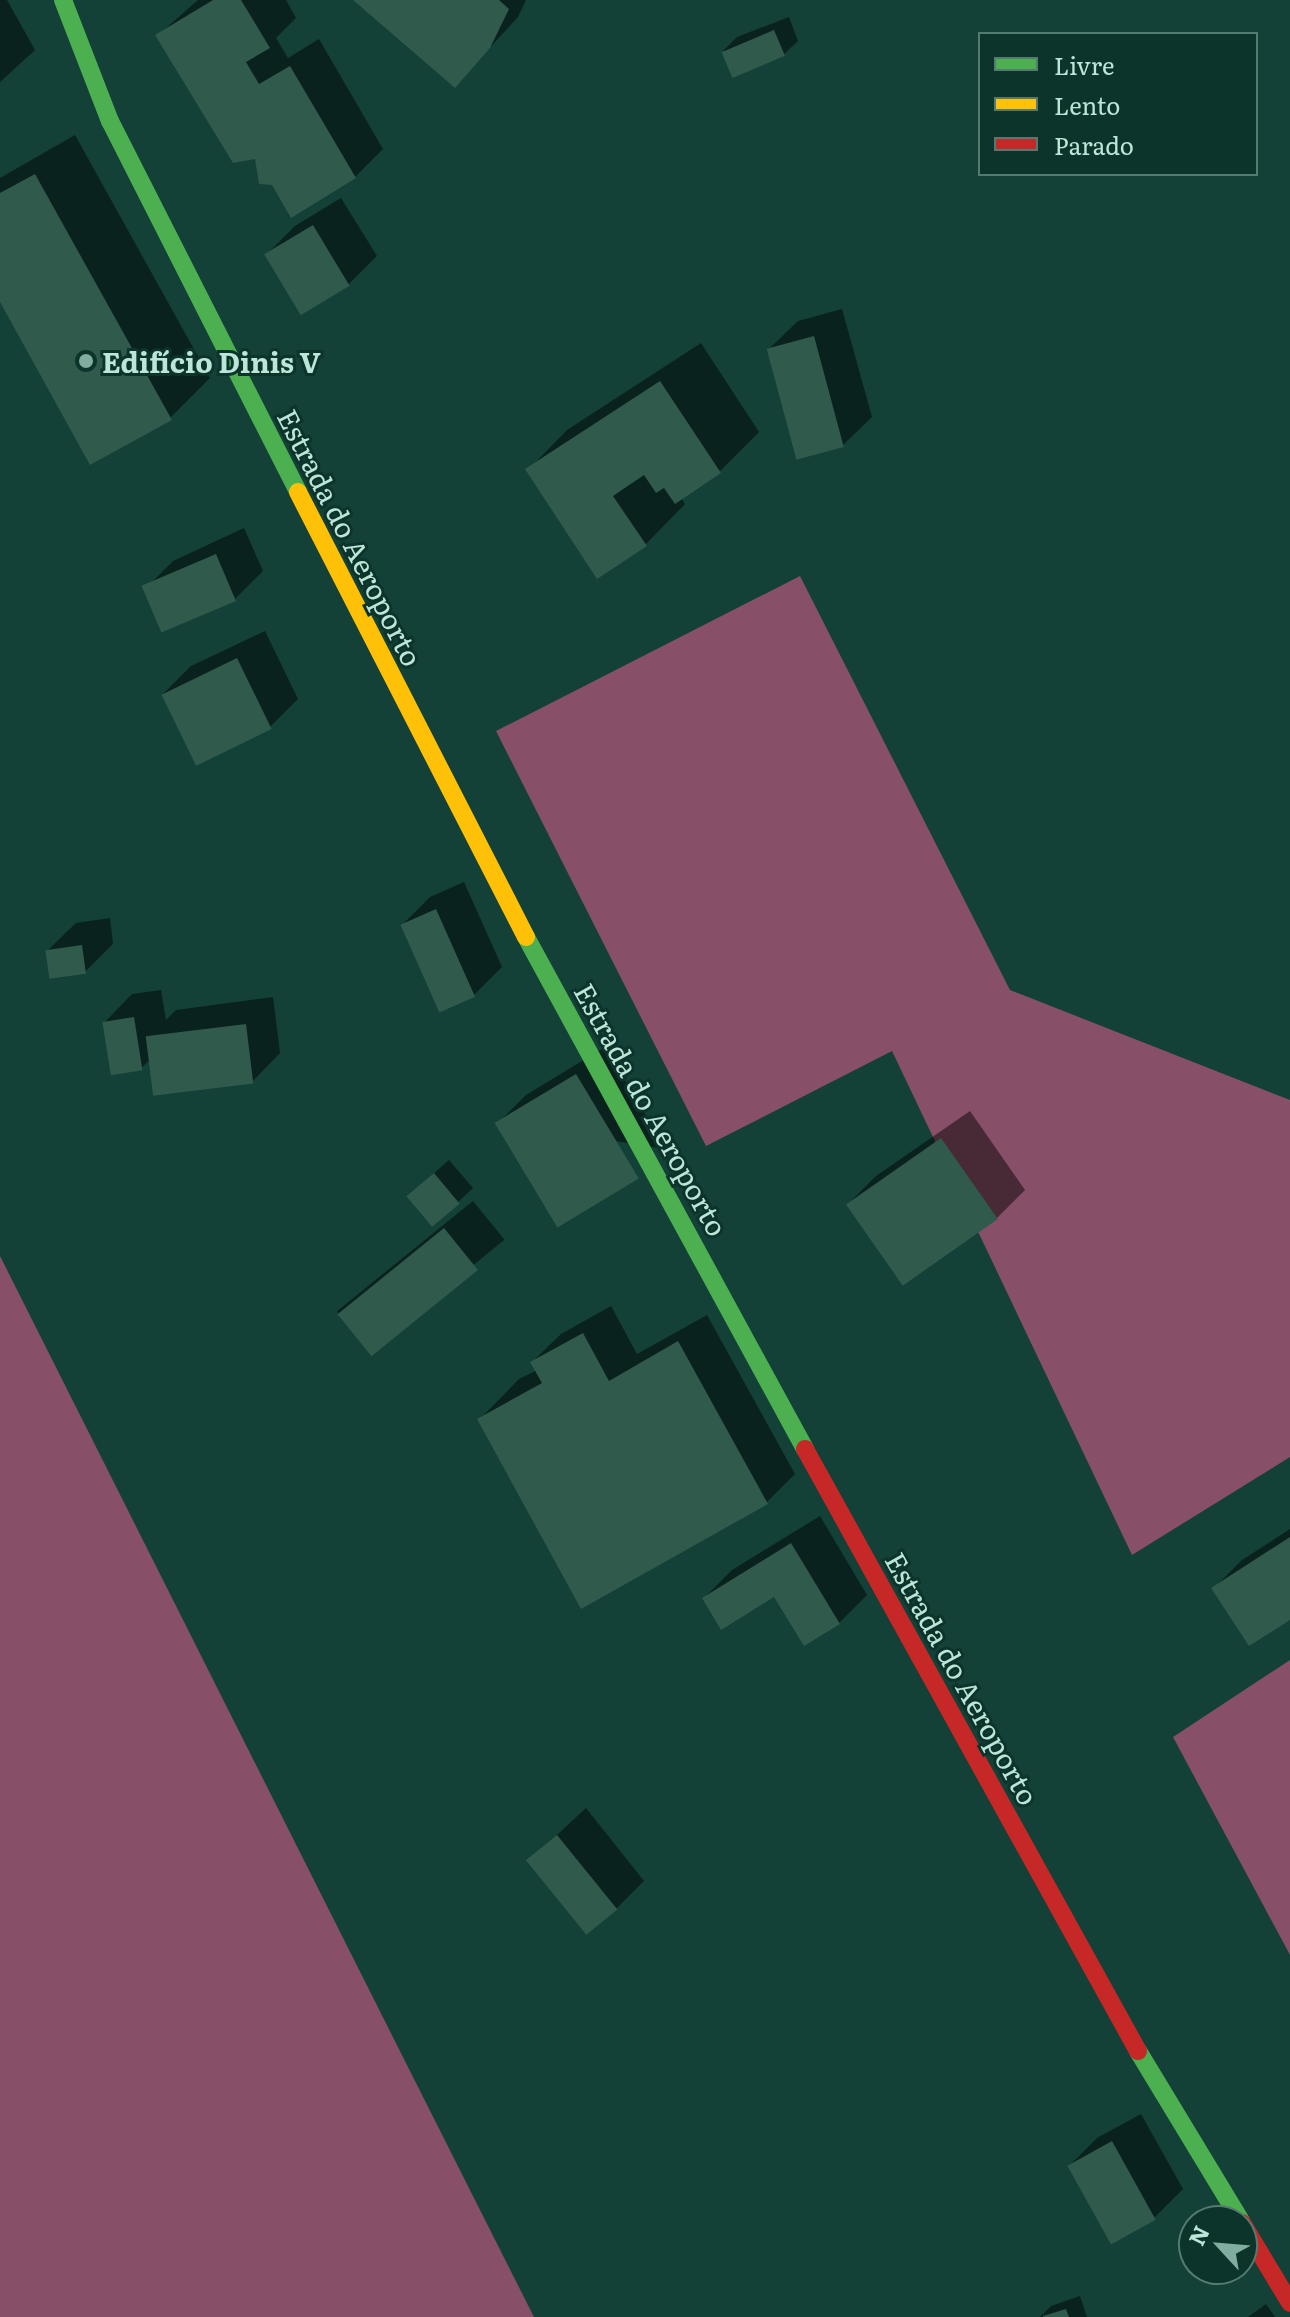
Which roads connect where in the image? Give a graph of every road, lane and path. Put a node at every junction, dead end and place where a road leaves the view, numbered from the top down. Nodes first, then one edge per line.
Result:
1 (63, 0) edge
2 (1231, 2205) edge
3 (1258, 2250) edge
4 (1290, 2303) edge

1 - 2 main road, Estrada do Aeroporto
3 - 4 main road, Estrada do Aeroporto

